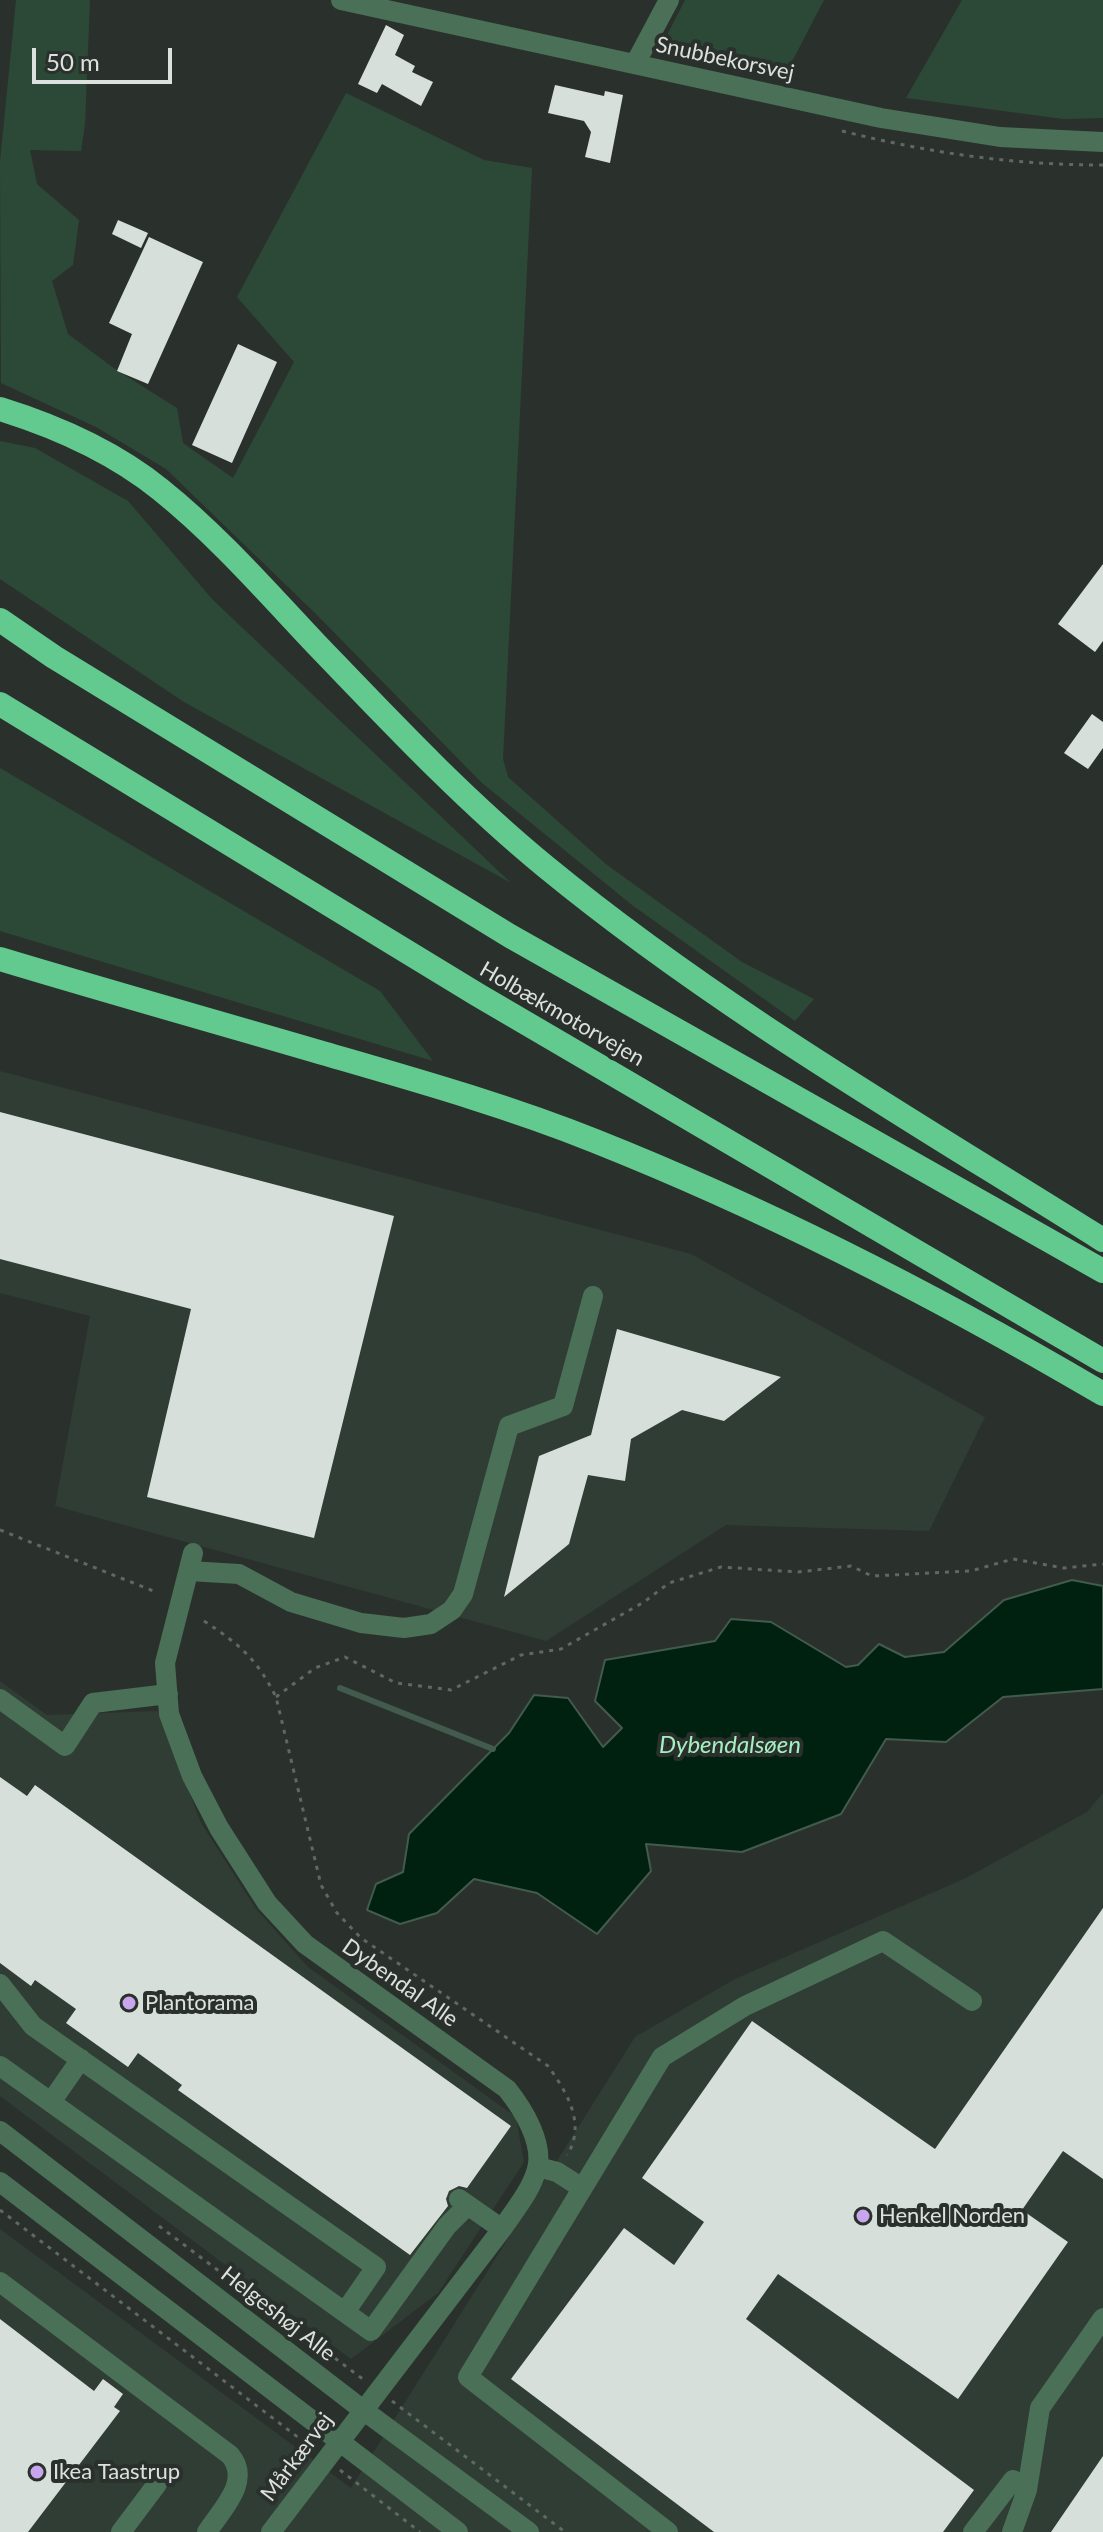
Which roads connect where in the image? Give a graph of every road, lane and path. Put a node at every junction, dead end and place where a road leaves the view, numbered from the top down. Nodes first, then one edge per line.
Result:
1 (341, 0) edge
2 (669, 0) edge
3 (635, 64) junction
4 (1103, 142) edge
5 (0, 409) edge
6 (0, 620) edge
7 (0, 704) edge
8 (0, 959) edge
9 (1103, 1240) edge
10 (1103, 1271) edge
11 (593, 1296) dead end
12 (1103, 1361) edge
13 (1103, 1394) edge
14 (0, 1530) edge
15 (1103, 1564) edge
16 (156, 1592) dead end
17 (204, 1621) dead end
18 (168, 1694) junction
19 (276, 1697) junction
20 (0, 1699) edge
21 (2, 1993) edge
22 (972, 2001) dead end
23 (81, 2059) junction
24 (0, 2066) edge
25 (51, 2102) junction
26 (0, 2131) edge
27 (547, 2170) junction
28 (0, 2182) edge
29 (582, 2188) junction
30 (0, 2210) edge
31 (149, 2219) dead end
32 (502, 2229) junction
33 (0, 2282) edge
34 (345, 2312) junction
35 (1103, 2318) edge
36 (378, 2391) junction
37 (363, 2410) junction
38 (332, 2450) junction
39 (1013, 2480) dead end
40 (157, 2484) dead end
41 (121, 2532) edge
42 (207, 2532) edge
43 (271, 2532) edge
44 (420, 2532) edge
45 (458, 2532) edge
46 (529, 2532) edge
47 (565, 2532) edge
48 (668, 2532) edge
49 (973, 2532) edge
50 (1012, 2532) edge

1 - 3 street, Snubbekorsvej
2 - 3 street
3 - 4 street, Snubbekorsvej
5 - 9 highway
6 - 10 highway, Holbækmotorvejen
7 - 12 highway, Holbækmotorvejen
8 - 13 highway
11 - 18 street, Dybendal Alle
14 - 16 path
15 - 19 path
17 - 19 path
18 - 20 street
18 - 27 street, Dybendal Alle
19 - 27 path
21 - 23 street
22 - 29 street
23 - 25 street
23 - 34 street
24 - 25 street
25 - 34 street
26 - 37 street, Helgeshøj Alle
27 - 29 street
27 - 32 street
28 - 38 street
29 - 48 street
30 - 38 path
31 - 36 path
32 - 34 street
32 - 36 street
33 - 42 street
35 - 50 street
36 - 37 street
36 - 47 path
37 - 38 street, Mårkærvej
37 - 46 street, Helgeshøj Alle
38 - 43 street, Mårkærvej
38 - 44 path
38 - 45 street
39 - 49 street
40 - 41 street

